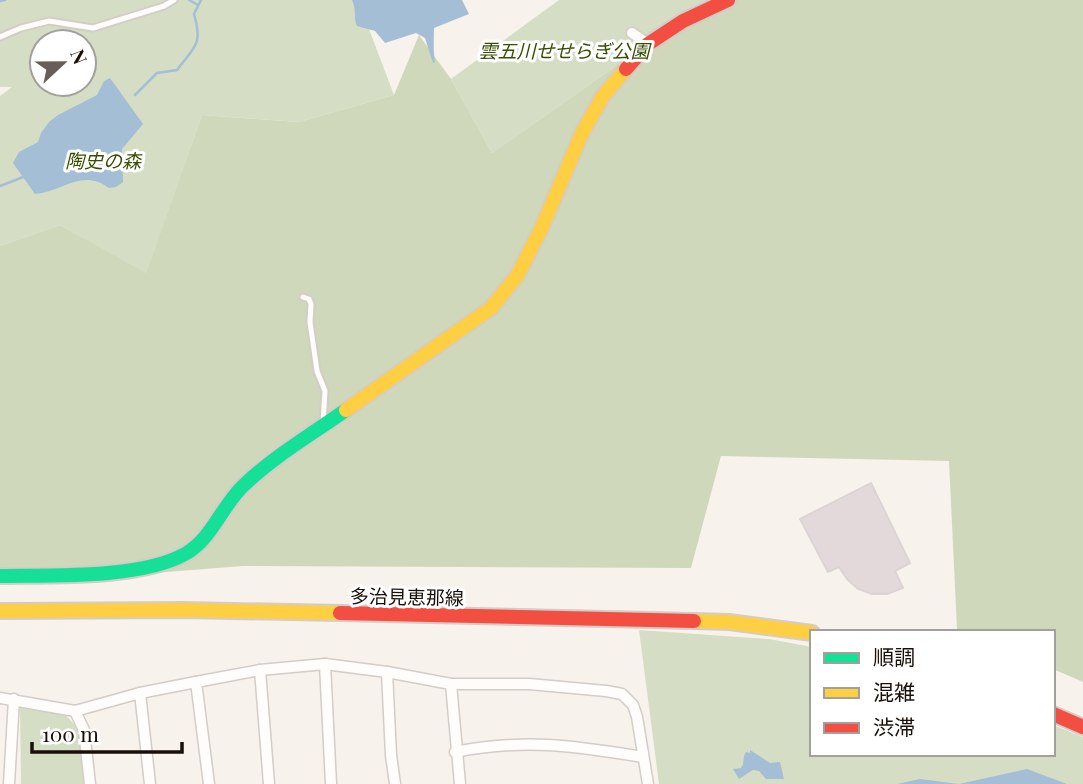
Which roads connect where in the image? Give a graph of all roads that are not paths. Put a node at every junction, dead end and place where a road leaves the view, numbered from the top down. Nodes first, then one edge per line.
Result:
1 (174, 0) edge
2 (728, 0) edge
3 (632, 33) dead end
4 (0, 37) edge
5 (648, 44) junction
6 (303, 297) dead end
7 (323, 427) junction
8 (0, 576) edge
9 (0, 611) edge
10 (810, 633) edge
11 (325, 664) junction
12 (260, 670) junction
13 (387, 672) junction
14 (196, 682) junction
15 (451, 684) junction
16 (140, 693) junction
17 (0, 698) edge
18 (14, 699) junction
19 (75, 711) junction
20 (1055, 715) edge
21 (1083, 727) edge
22 (455, 752) junction
23 (643, 757) junction
24 (9, 784) edge
25 (90, 784) edge
26 (150, 784) edge
27 (209, 784) edge
28 (269, 784) edge
29 (331, 784) edge
30 (395, 784) edge
31 (460, 784) edge
32 (648, 784) edge

1 - 4 lane
2 - 5 street
3 - 5 street
5 - 7 street
6 - 7 lane
7 - 8 street
9 - 10 street, 多治見恵那線
11 - 12 street
11 - 13 street
11 - 29 street
12 - 14 street
12 - 28 street
13 - 15 street
13 - 30 street
14 - 16 street
14 - 27 street
15 - 22 street
15 - 23 street
16 - 19 street
16 - 26 street
17 - 18 street
18 - 19 street
18 - 24 street
19 - 25 street
20 - 21 street
22 - 23 street
22 - 31 street
23 - 32 street

